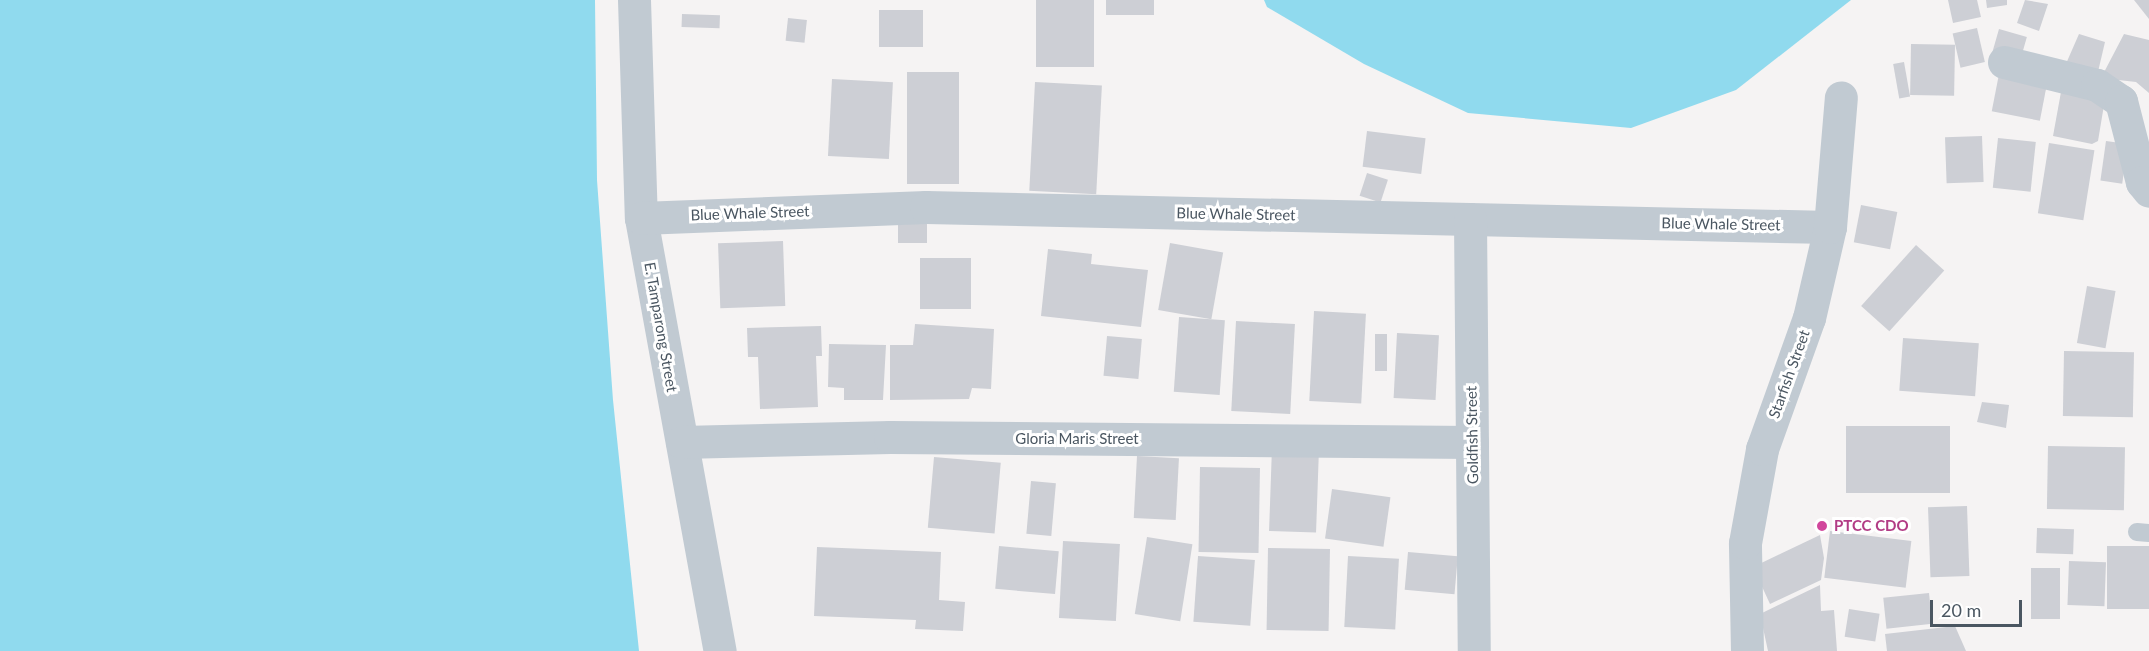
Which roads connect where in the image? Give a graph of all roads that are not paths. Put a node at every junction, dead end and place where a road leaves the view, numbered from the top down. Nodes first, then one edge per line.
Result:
1 (634, 0) edge
2 (2004, 62) dead end
3 (1841, 97) dead end
4 (2149, 191) edge
5 (641, 218) junction
6 (1470, 219) junction
7 (1830, 227) junction
8 (682, 442) junction
9 (1472, 442) junction
10 (720, 651) edge
11 (1474, 651) edge
12 (1747, 651) edge

1 - 5 street, E. Tamparong Street
2 - 4 street
3 - 7 street, Starfish Street
5 - 6 street, Blue Whale Street
5 - 8 street, E. Tamparong Street
6 - 7 street, Blue Whale Street
6 - 9 street, Goldfish Street
7 - 12 street, Starfish Street
8 - 9 street, Gloria Maris Street
8 - 10 street, E. Tamparong Street
9 - 11 street, Goldfish Street

